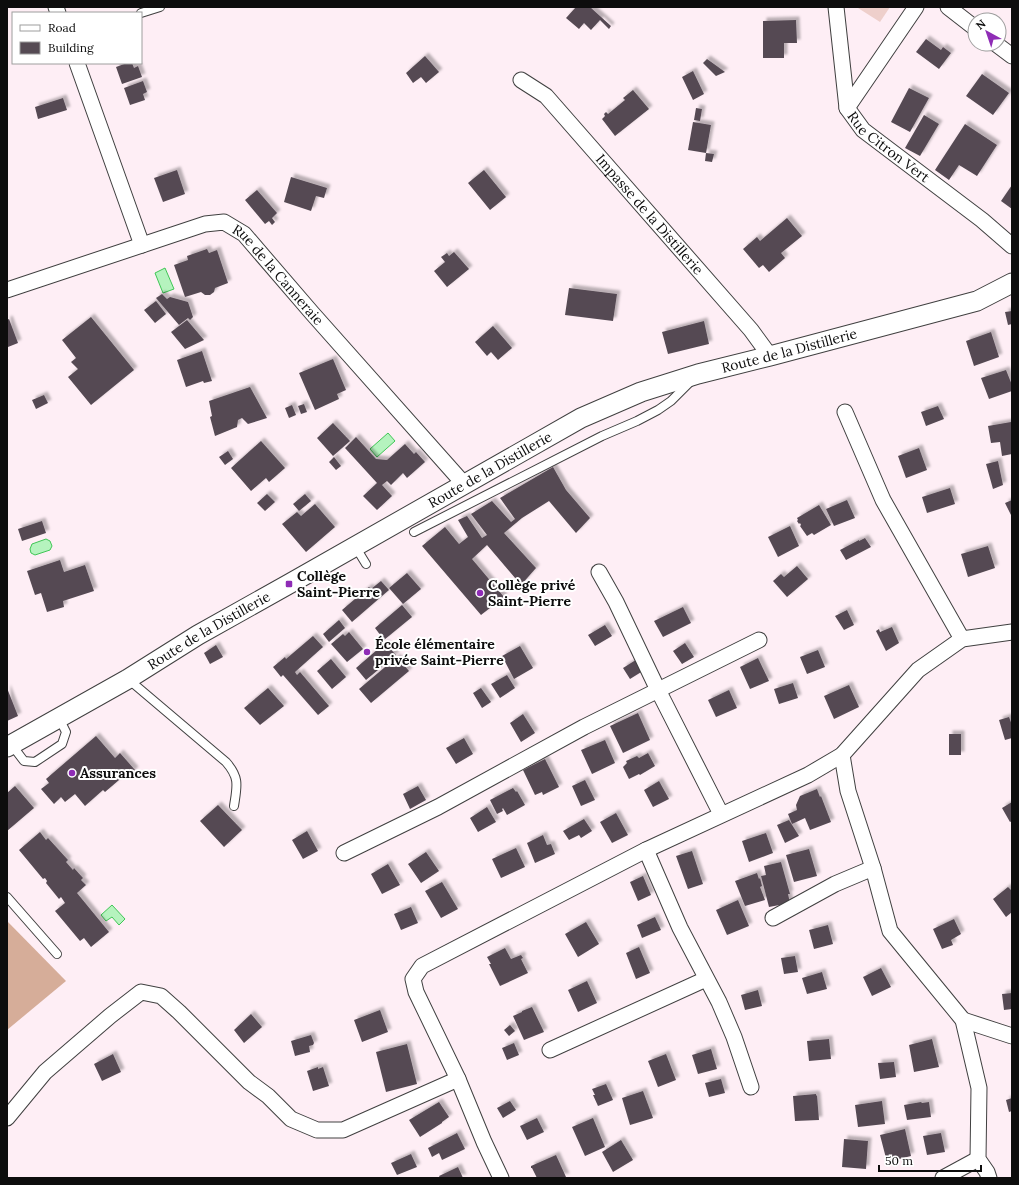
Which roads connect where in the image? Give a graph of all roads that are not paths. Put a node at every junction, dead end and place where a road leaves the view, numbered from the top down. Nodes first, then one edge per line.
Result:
1 (160, 7) edge
2 (836, 7) edge
3 (916, 7) edge
4 (948, 7) edge
5 (142, 13) edge
6 (967, 22) edge
7 (77, 64) edge
8 (521, 80) dead end
9 (847, 108) junction
10 (142, 245) junction
11 (1012, 246) edge
12 (1012, 283) edge
13 (7, 290) edge
14 (770, 356) junction
15 (698, 374) junction
16 (845, 412) dead end
17 (464, 484) junction
18 (414, 532) dead end
19 (355, 546) junction
20 (366, 564) dead end
21 (600, 572) dead end
22 (1012, 632) edge
23 (962, 639) junction
24 (759, 640) dead end
25 (128, 679) junction
26 (658, 690) junction
27 (59, 718) junction
28 (9, 745) edge
29 (842, 755) junction
30 (234, 806) dead end
31 (721, 814) junction
32 (646, 850) junction
33 (344, 853) dead end
34 (873, 868) junction
35 (7, 898) edge
36 (773, 918) dead end
37 (57, 954) dead end
38 (706, 979) junction
39 (963, 1020) junction
40 (1012, 1036) edge
41 (550, 1050) dead end
42 (458, 1079) junction
43 (751, 1087) dead end
44 (7, 1118) edge
45 (978, 1159) junction
46 (501, 1178) edge
47 (943, 1178) edge
48 (989, 1178) edge

1 - 5 lane
2 - 9 street, Rue Citron Vert
3 - 9 street
4 - 6 street
7 - 10 street
8 - 14 street, Impasse de la Distillerie
9 - 11 street, Rue Citron Vert
10 - 13 street, Rue de la Canneraie
10 - 17 street, Rue de la Canneraie
12 - 14 street, Route de la Distillerie
14 - 15 street, Route de la Distillerie
15 - 17 street, Route de la Distillerie
15 - 18 lane
16 - 23 street
17 - 19 street, Route de la Distillerie
19 - 20 lane
19 - 25 street, Route de la Distillerie
21 - 26 street
22 - 23 street
23 - 29 street
24 - 26 street
25 - 27 street, Route de la Distillerie
25 - 30 lane
26 - 31 street
26 - 33 street
27 - 28 street, Route de la Distillerie
27 - 28 lane
29 - 31 street
29 - 34 street
31 - 32 street
32 - 38 street
32 - 42 street
34 - 36 street
34 - 39 street
35 - 37 lane
38 - 41 street
38 - 43 street
39 - 40 street
39 - 45 street
42 - 44 street
42 - 46 street
45 - 47 street
45 - 48 street

